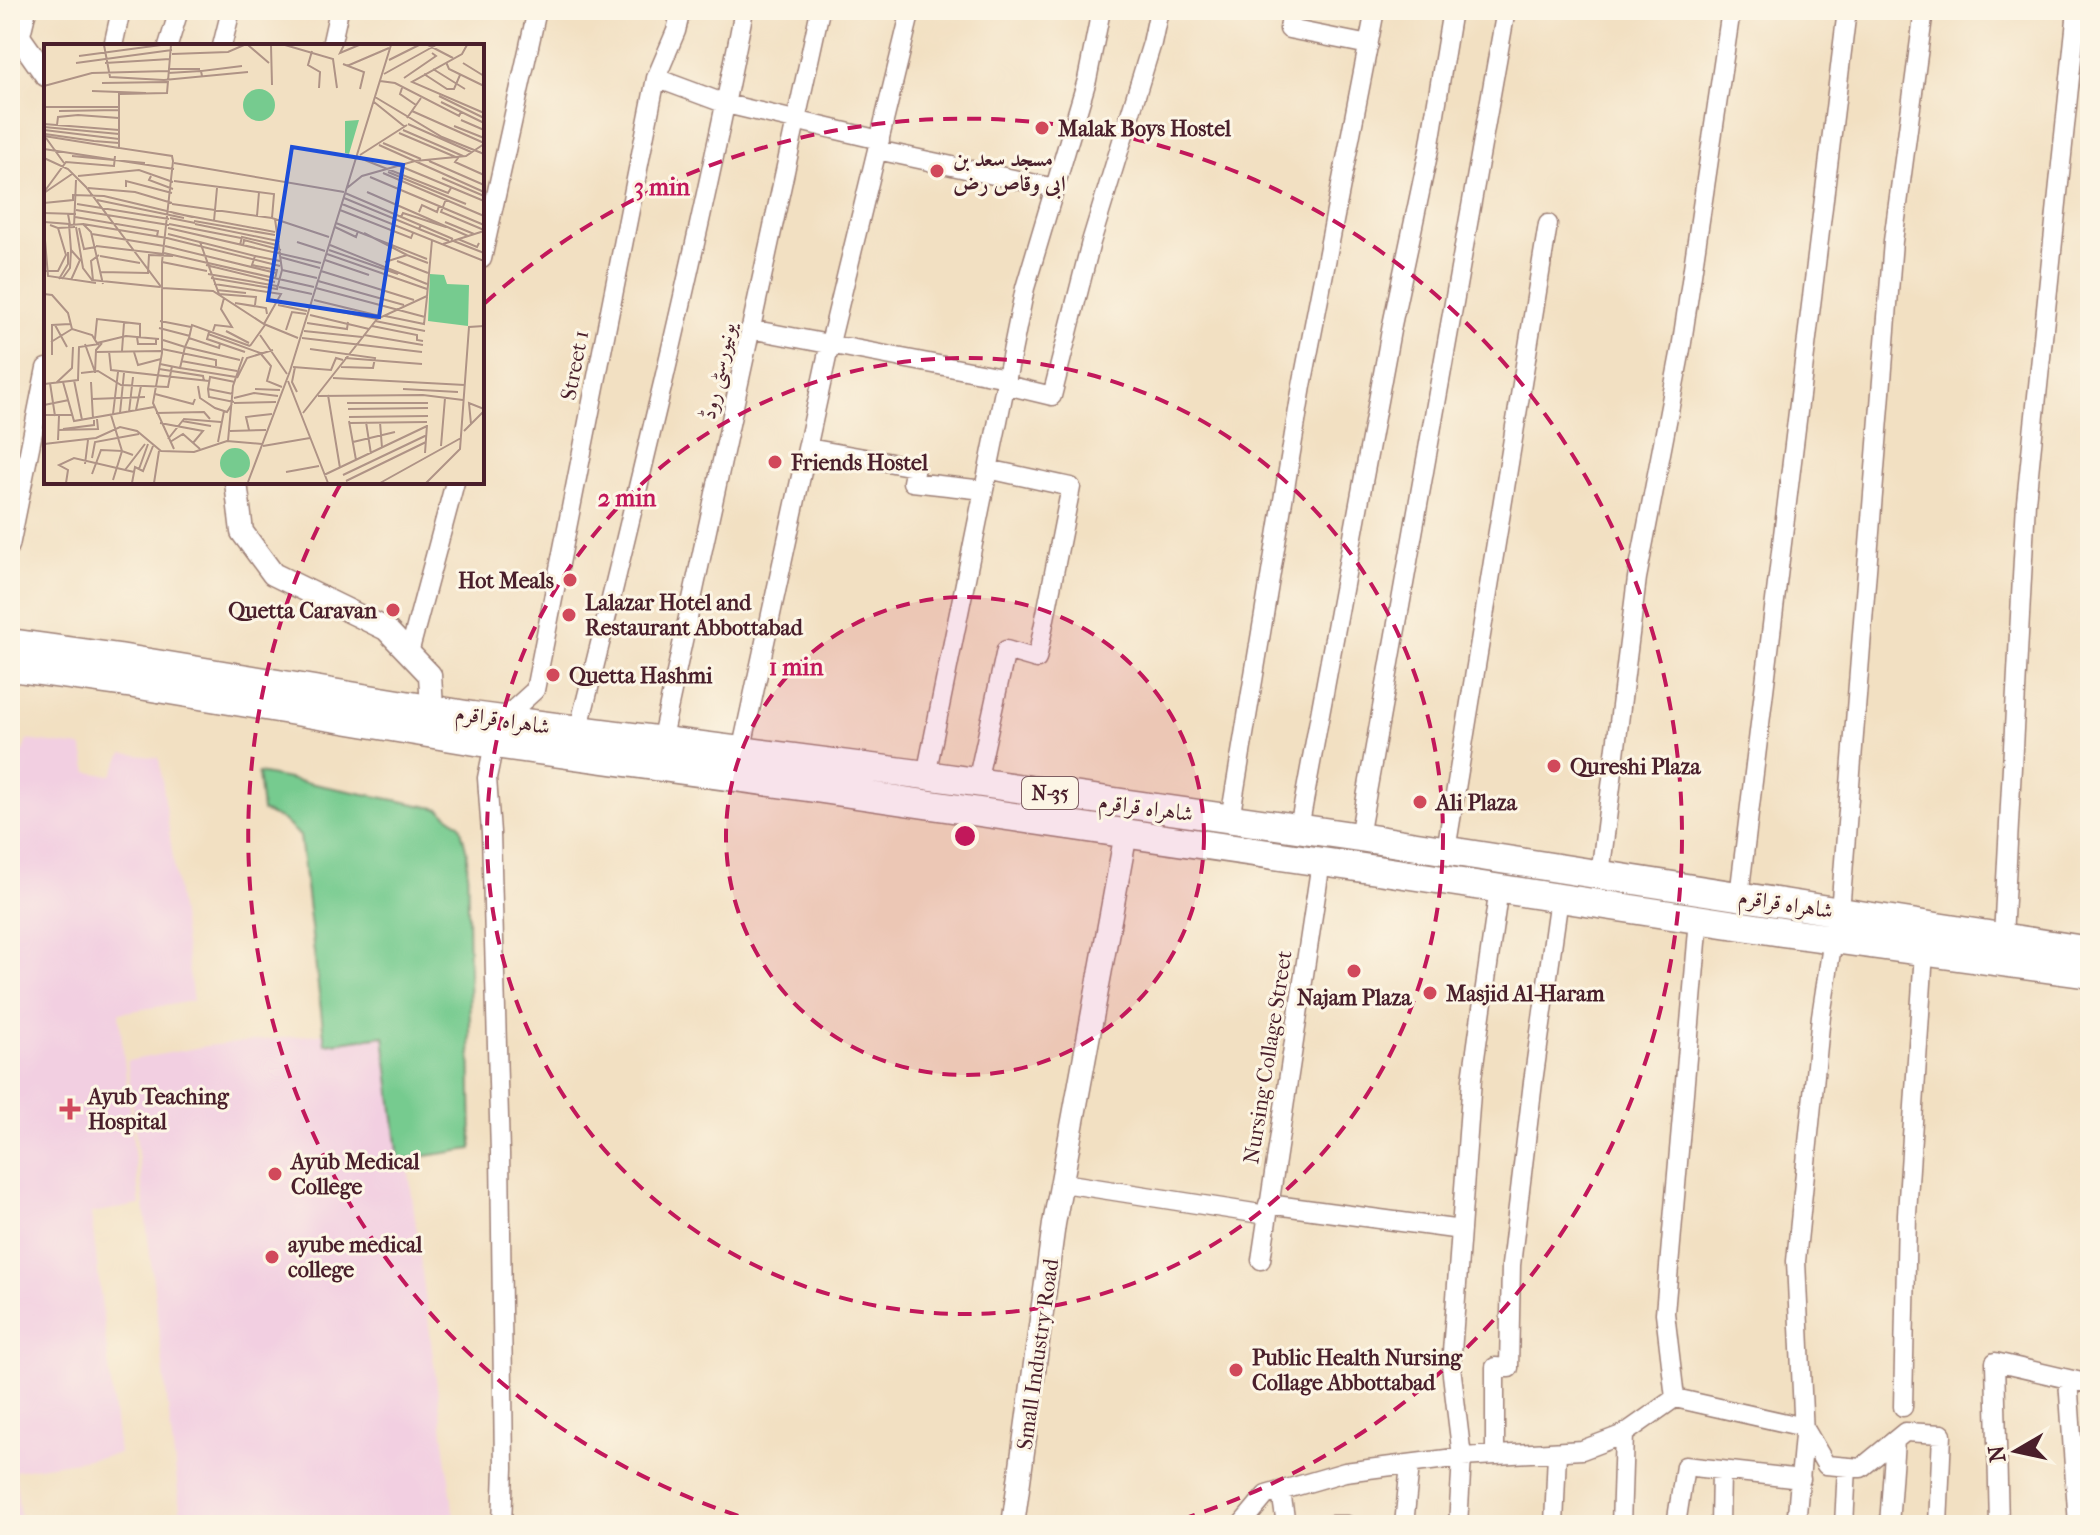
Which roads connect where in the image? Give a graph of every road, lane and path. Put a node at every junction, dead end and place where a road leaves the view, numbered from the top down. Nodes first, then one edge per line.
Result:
1 (27, 10) edge
2 (121, 10) edge
3 (179, 10) edge
4 (231, 10) edge
5 (339, 10) edge
6 (537, 10) edge
7 (681, 10) edge
8 (744, 10) edge
9 (820, 10) edge
10 (911, 10) edge
11 (1101, 10) edge
12 (1159, 10) edge
13 (1292, 10) edge
14 (1375, 10) edge
15 (1452, 10) edge
16 (1506, 10) edge
17 (1731, 10) edge
18 (1847, 10) edge
19 (1924, 10) edge
20 (2077, 10) edge
21 (15, 31) edge
22 (113, 44) edge
23 (169, 44) edge
24 (222, 44) edge
25 (331, 44) edge
26 (1369, 45) junction
27 (44, 72) edge
28 (656, 78) junction
29 (726, 104) junction
30 (795, 119) junction
31 (878, 145) junction
32 (1055, 188) junction
33 (1548, 224) dead end
34 (484, 250) edge
35 (750, 329) junction
36 (830, 343) junction
37 (44, 378) edge
38 (1006, 382) junction
39 (808, 448) junction
40 (988, 469) junction
41 (236, 484) edge
42 (454, 484) edge
43 (984, 490) junction
44 (10, 546) edge
45 (10, 643) edge
46 (409, 653) junction
47 (10, 667) edge
48 (432, 708) junction
49 (578, 731) junction
50 (498, 732) junction
51 (661, 742) junction
52 (741, 752) junction
53 (926, 775) junction
54 (977, 782) junction
55 (1131, 805) junction
56 (1230, 819) junction
57 (1299, 828) junction
58 (1126, 833) junction
59 (1359, 837) junction
60 (1446, 850) junction
61 (1321, 862) junction
62 (1600, 875) junction
63 (1499, 888) junction
64 (1739, 896) junction
65 (1559, 898) junction
66 (1840, 912) junction
67 (1699, 919) junction
68 (2003, 937) junction
69 (1833, 939) junction
70 (2090, 951) edge
71 (1924, 952) junction
72 (2090, 974) edge
73 (1063, 1183) junction
74 (1268, 1209) junction
75 (1461, 1230) junction
76 (1261, 1260) dead end
77 (2068, 1379) junction
78 (2090, 1384) edge
79 (1675, 1398) junction
80 (1903, 1407) dead end
81 (1804, 1427) junction
82 (1624, 1434) junction
83 (1895, 1440) junction
84 (1557, 1452) junction
85 (1495, 1455) junction
86 (1462, 1457) junction
87 (1410, 1464) junction
88 (1847, 1467) junction
89 (1721, 1472) junction
90 (1801, 1479) junction
91 (1281, 1491) junction
92 (502, 1525) edge
93 (1013, 1525) edge
94 (1241, 1525) edge
95 (1286, 1525) edge
96 (1330, 1525) edge
97 (1347, 1525) edge
98 (1404, 1525) edge
99 (1458, 1525) edge
100 (1554, 1525) edge
101 (1621, 1525) edge
102 (1676, 1525) edge
103 (1720, 1525) edge
104 (1796, 1525) edge
105 (1844, 1525) edge
106 (1889, 1525) edge
107 (1938, 1525) edge
108 (1999, 1525) edge
109 (2078, 1525) edge

1 - 21 street
2 - 22 street
3 - 23 street
4 - 24 street
5 - 25 street
6 - 34 street
7 - 28 street, Street 1
8 - 29 street
9 - 30 street, یونیورسٹی روڈ
10 - 31 street
11 - 32 street
12 - 38 street
13 - 26 street
14 - 26 street
15 - 57 street
16 - 59 street
17 - 62 street
18 - 64 street
19 - 66 street
20 - 68 street
21 - 27 street
26 - 56 street
28 - 29 street
28 - 50 street, Street 1
29 - 30 street
29 - 49 street
30 - 31 street
30 - 35 street, یونیورسٹی روڈ
31 - 32 street
31 - 36 street
32 - 38 street
33 - 60 street
35 - 36 street
35 - 51 street, یونیورسٹی روڈ
36 - 38 street
36 - 39 street
37 - 44 street
38 - 40 street
39 - 43 street
39 - 52 street
40 - 43 street
40 - 54 street
41 - 46 street
42 - 46 street
43 - 53 street
45 - 48 highway, شاہراہ قراقرم / N-35
46 - 48 street
47 - 50 highway, شاہراہ قراقرم / N-35
48 - 50 highway, شاہراہ قراقرم / N-35
49 - 50 highway, شاہراہ قراقرم / N-35
49 - 51 highway, شاہراہ قراقرم / N-35
50 - 58 highway, شاہراہ قراقرم / N-35
50 - 92 street
51 - 52 highway, شاہراہ قراقرم / N-35
52 - 53 highway, شاہراہ قراقرم / N-35
53 - 54 highway, شاہراہ قراقرم / N-35
54 - 55 highway, شاہراہ قراقرم / N-35
55 - 56 highway, شاہراہ قراقرم / N-35
55 - 58 highway
56 - 57 highway, شاہراہ قراقرم / N-35
57 - 59 highway, شاہراہ قراقرم / N-35
58 - 61 highway, شاہراہ قراقرم / N-35
58 - 73 street, Small Industry Road
59 - 60 highway, شاہراہ قراقرم / N-35
60 - 62 highway, شاہراہ قراقرم / N-35
61 - 63 highway, شاہراہ قراقرم / N-35
61 - 74 street, Nursing Collage Street
62 - 64 highway, شاہراہ قراقرم / N-35
63 - 65 highway, شاہراہ قراقرم / N-35
63 - 75 street
64 - 66 highway, شاہراہ قراقرم / N-35
65 - 67 highway, شاہراہ قراقرم / N-35
65 - 85 street
66 - 68 highway, شاہراہ قراقرم / N-35
67 - 69 highway, شاہراہ قراقرم / N-35
67 - 79 street
68 - 70 highway, شاہراہ قراقرم / N-35
69 - 71 highway, شاہراہ قراقرم / N-35
69 - 81 street
71 - 72 highway, شاہراہ قراقرم / N-35
71 - 80 street
73 - 74 street
73 - 93 street, Small Industry Road
74 - 75 street
74 - 76 street, Nursing Collage Street
75 - 86 street
77 - 78 street
77 - 108 street
77 - 109 street
79 - 81 street
79 - 82 street
81 - 88 street
81 - 90 street
82 - 84 street
82 - 101 street
83 - 88 street
83 - 106 street
83 - 107 street
84 - 85 street
84 - 100 street
85 - 86 street
86 - 87 street
86 - 99 street
87 - 91 street
87 - 98 street
88 - 105 street
89 - 90 street
89 - 102 street
89 - 103 street
90 - 104 street
91 - 94 street
91 - 95 street
96 - 97 street

